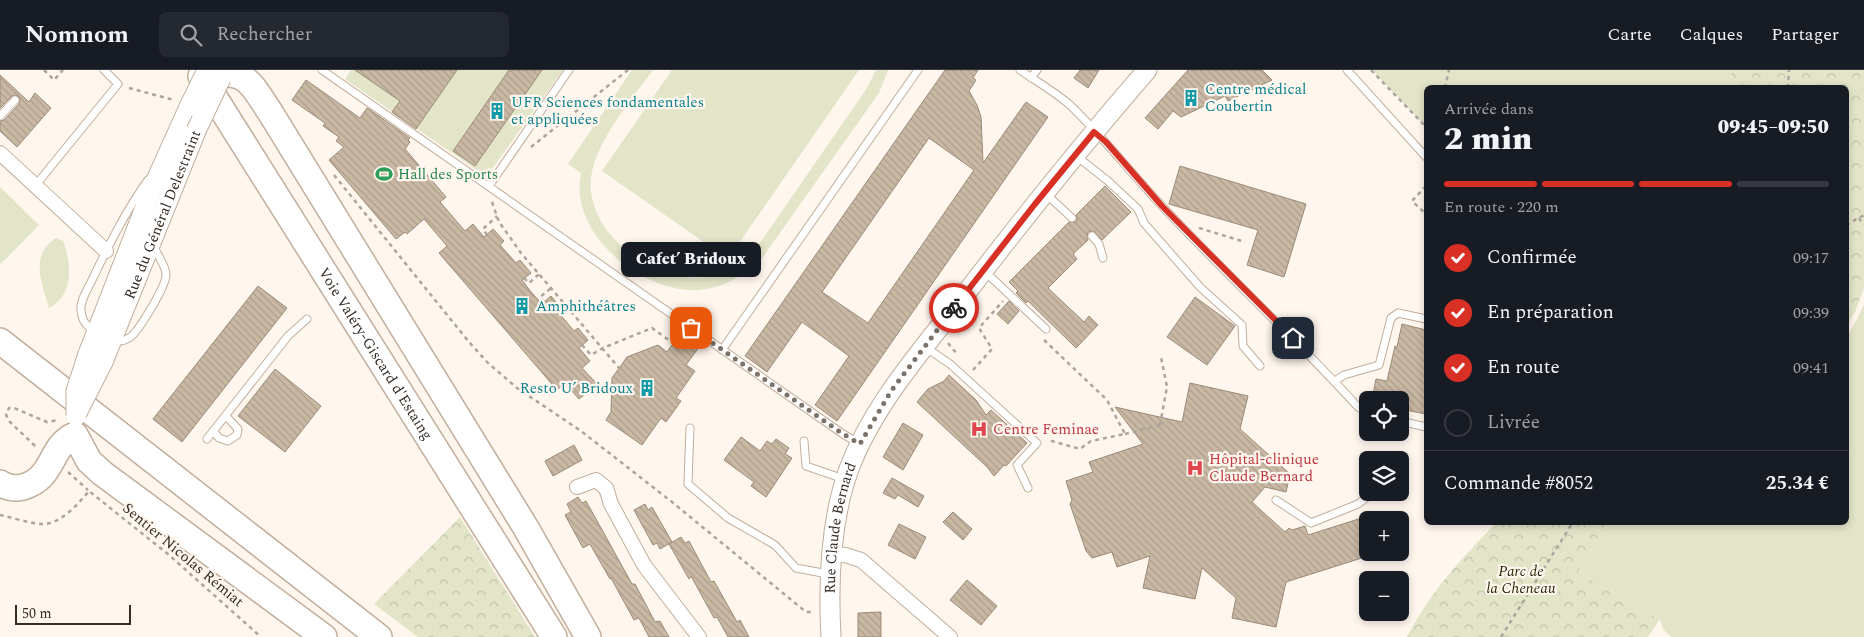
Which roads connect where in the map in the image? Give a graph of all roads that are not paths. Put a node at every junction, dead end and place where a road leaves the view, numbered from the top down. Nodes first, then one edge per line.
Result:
1 (104, 70) edge
2 (257, 70) edge
3 (322, 70) edge
4 (570, 70) edge
5 (918, 70) edge
6 (1020, 70) edge
7 (1037, 70) edge
8 (1147, 70) edge
9 (1346, 70) edge
10 (213, 73) edge
11 (1031, 78) junction
12 (14, 100) dead end
13 (270, 112) junction
14 (0, 116) edge
15 (1094, 132) junction
16 (170, 150) junction
17 (0, 153) edge
18 (1075, 155) junction
19 (1424, 155) edge
20 (35, 186) junction
21 (489, 186) junction
22 (1044, 192) junction
23 (1072, 218) dead end
24 (1092, 236) dead end
25 (152, 240) junction
26 (106, 251) junction
27 (1103, 258) dead end
28 (979, 275) junction
29 (307, 319) dead end
30 (1424, 319) edge
31 (1046, 329) dead end
32 (104, 336) junction
33 (930, 340) junction
34 (0, 341) edge
35 (722, 350) junction
36 (1260, 366) dead end
37 (1335, 382) junction
38 (1359, 408) edge
39 (226, 416) junction
40 (1409, 423) edge
41 (75, 426) junction
42 (1424, 427) edge
43 (690, 428) dead end
44 (213, 431) junction
45 (207, 439) dead end
46 (804, 441) dead end
47 (860, 444) junction
48 (846, 479) junction
49 (0, 483) edge
50 (577, 487) dead end
51 (1028, 488) dead end
52 (1276, 500) dead end
53 (1362, 501) edge
54 (832, 554) junction
55 (830, 575) junction
56 (324, 637) edge
57 (379, 637) edge
58 (554, 637) edge
59 (588, 637) edge
60 (699, 637) edge
61 (831, 637) edge
62 (950, 637) edge

1 - 20 lane
2 - 13 highway
3 - 21 lane
4 - 21 lane
5 - 35 lane
6 - 11 lane
7 - 11 lane
8 - 15 street, Rue Claude Bernard
9 - 19 lane
10 - 13 highway
10 - 16 street, Rue du Général Delestraint, bridge
10 - 25 street, Rue du Général Delestraint, bridge
10 - 58 highway, Voie Valéry-Giscard d'Estaing
11 - 15 lane
12 - 14 lane
13 - 59 highway
15 - 18 street, Rue Claude Bernard
15 - 37 lane
16 - 26 lane
16 - 32 street, Rue du Général Delestraint
17 - 20 street
18 - 22 street, Rue Claude Bernard
18 - 36 lane
20 - 26 street
21 - 35 lane
22 - 23 lane
22 - 28 street, Rue Claude Bernard
24 - 27 lane
25 - 32 street, Rue du Général Delestraint
25 - 32 lane
26 - 32 lane
28 - 31 lane
28 - 33 street, Rue Claude Bernard
29 - 39 lane
30 - 37 lane
32 - 41 street, Rue du Général Delestraint, bridge
33 - 47 street, Rue Claude Bernard
33 - 51 lane
34 - 57 highway
35 - 47 lane
37 - 38 lane
39 - 44 lane
39 - 44 lane
40 - 42 lane
41 - 49 highway
41 - 56 highway
43 - 55 lane
44 - 45 lane
46 - 48 lane
47 - 48 street, Rue Claude Bernard
48 - 54 street, Rue Claude Bernard
50 - 60 street
52 - 53 lane
54 - 55 street, Rue Claude Bernard
54 - 62 street
55 - 61 street, Rue Claude Bernard

